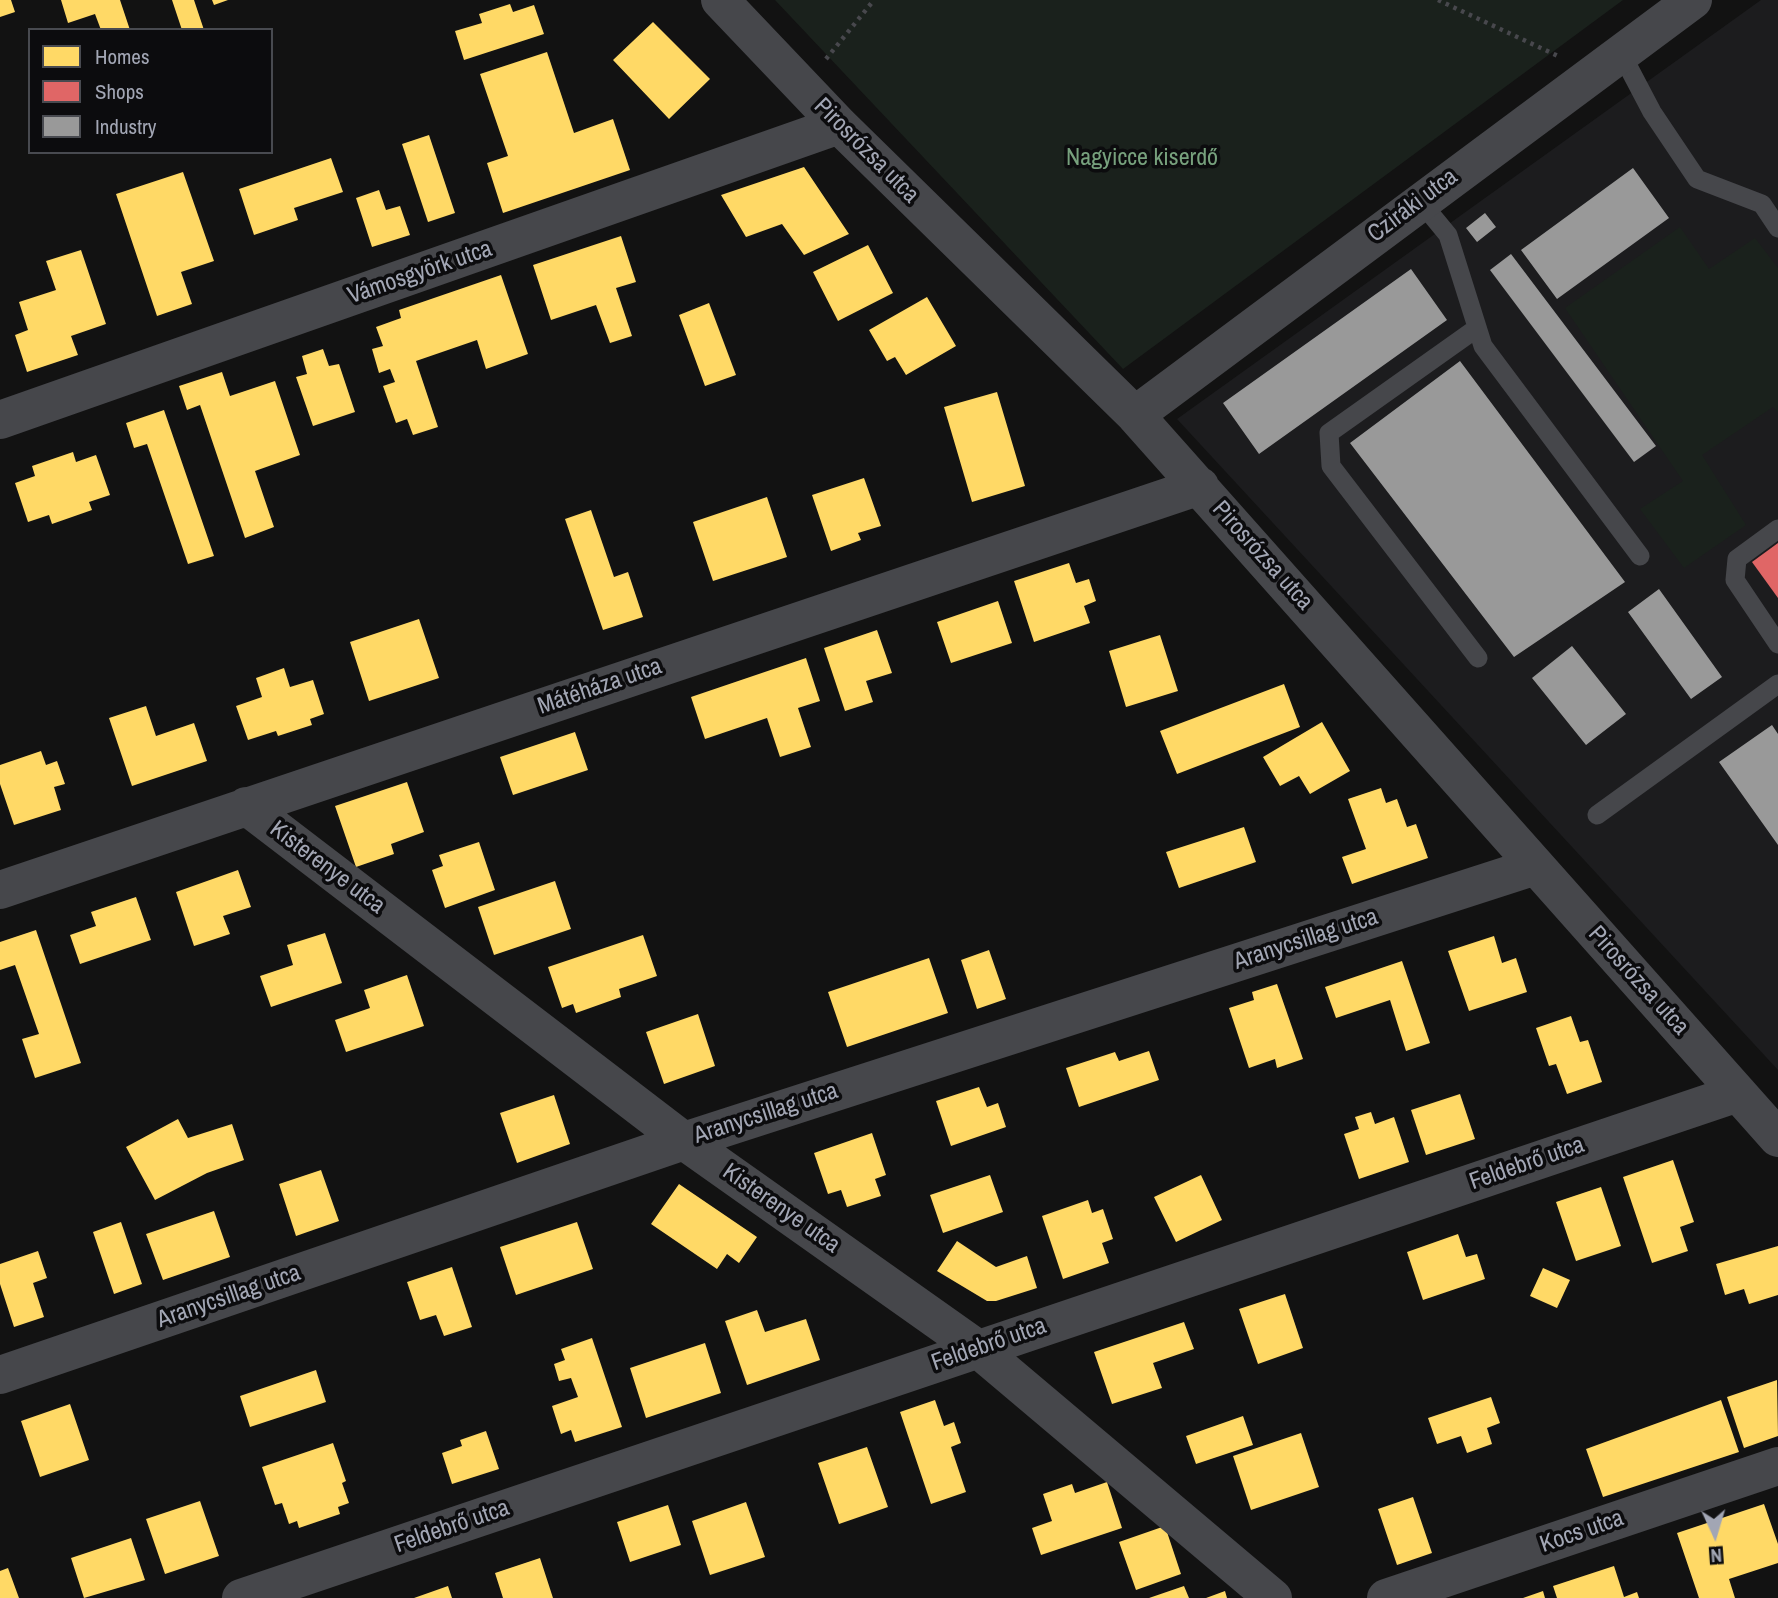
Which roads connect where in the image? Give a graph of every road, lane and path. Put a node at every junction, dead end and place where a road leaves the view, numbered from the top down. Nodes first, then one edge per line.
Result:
1 (720, 0) edge
2 (874, 0) edge
3 (1438, 0) edge
4 (1693, 0) edge
5 (1621, 53) junction
6 (1567, 61) dead end
7 (804, 88) junction
8 (839, 125) junction
9 (1420, 201) junction
10 (1775, 217) edge
11 (1477, 328) junction
12 (1135, 415) junction
13 (0, 420) edge
14 (1200, 486) junction
15 (1778, 529) edge
16 (1640, 556) dead end
17 (1778, 644) edge
18 (1478, 657) dead end
19 (1778, 684) edge
20 (246, 806) junction
21 (1597, 815) dead end
22 (1536, 866) junction
23 (0, 890) edge
24 (1738, 1093) junction
25 (1778, 1138) edge
26 (684, 1140) junction
27 (978, 1349) junction
28 (0, 1375) edge
29 (1778, 1466) edge
30 (241, 1598) edge
31 (1273, 1598) edge
32 (1386, 1598) edge

1 - 7 street, Pirosrózsa utca
2 - 7 path
3 - 6 path
4 - 5 street, Cziráki utca
5 - 9 street, Cziráki utca
5 - 10 lane
7 - 8 street, Pirosrózsa utca
8 - 12 street, Pirosrózsa utca
8 - 13 street, Vámosgyörk utca
9 - 11 lane
9 - 12 street, Cziráki utca
11 - 16 lane
11 - 18 lane
12 - 14 street, Pirosrózsa utca
14 - 20 street, Mátéháza utca
14 - 22 street, Pirosrózsa utca
15 - 17 lane
19 - 21 lane
20 - 23 street, Mátéháza utca
20 - 26 street, Kisterenye utca
22 - 24 street, Pirosrózsa utca
22 - 26 street, Aranycsillag utca
24 - 25 street, Pirosrózsa utca
24 - 27 street, Feldebrő utca
26 - 27 street, Kisterenye utca
26 - 28 street, Aranycsillag utca
27 - 30 street, Feldebrő utca
27 - 31 street, Kisterenye utca
29 - 32 street, Kocs utca

